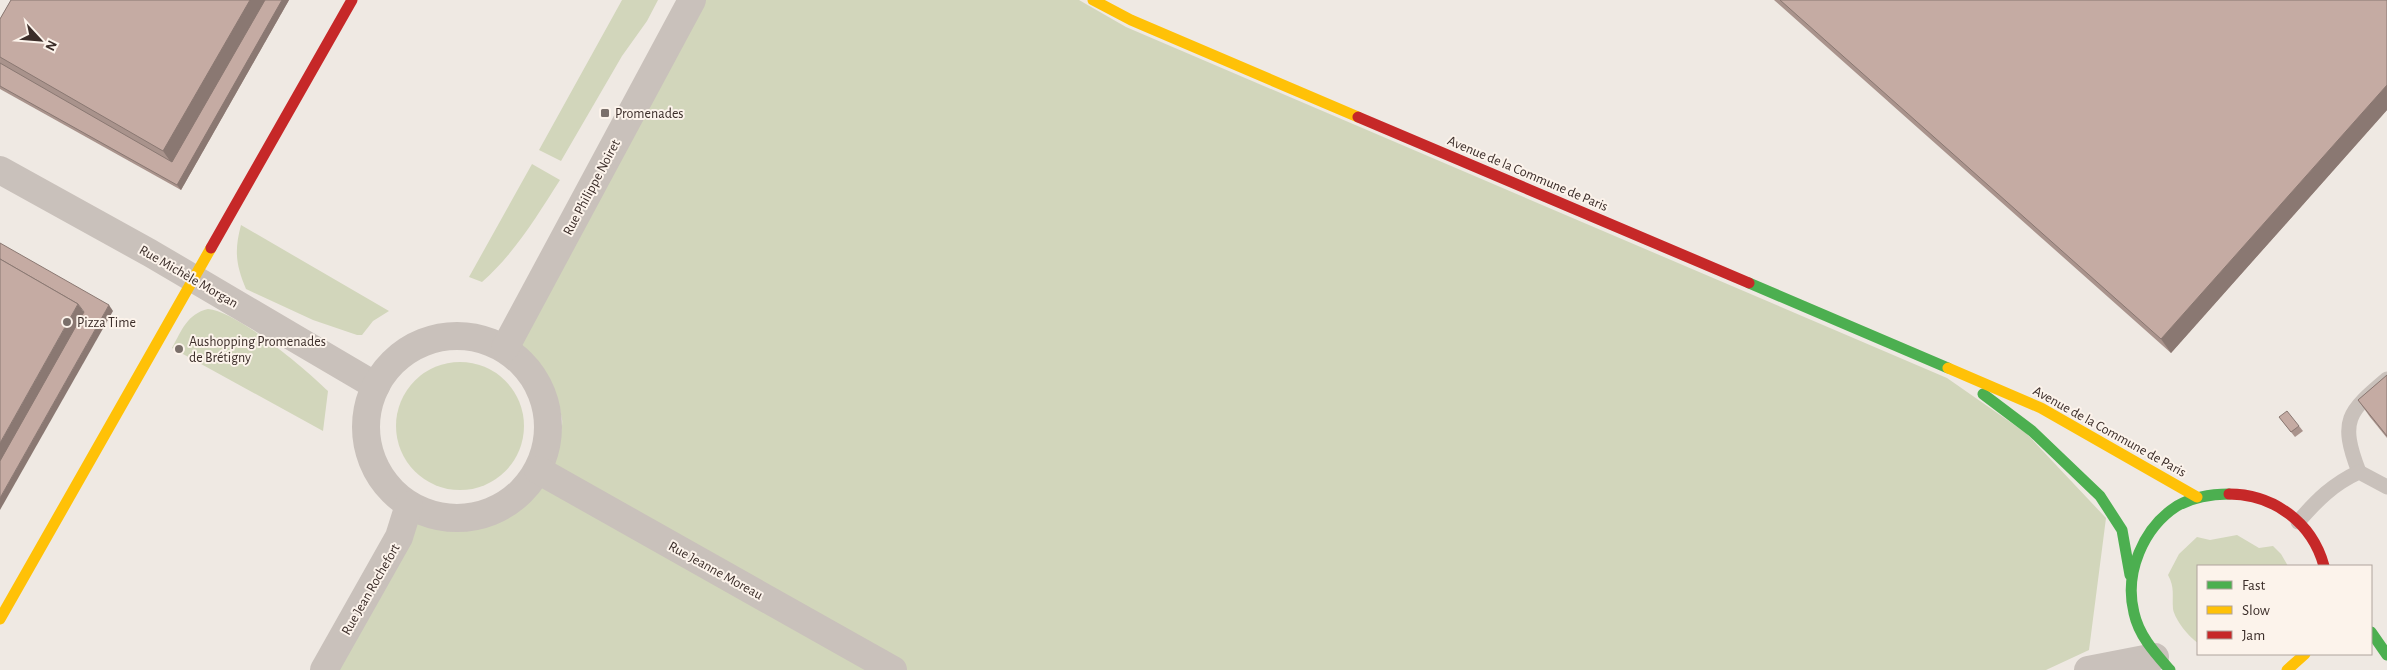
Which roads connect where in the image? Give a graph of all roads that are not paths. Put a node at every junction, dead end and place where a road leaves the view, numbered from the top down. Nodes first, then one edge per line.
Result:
1 (352, 0) edge
2 (692, 0) edge
3 (1093, 0) edge
4 (0, 170) edge
5 (193, 279) junction
6 (505, 348) junction
7 (1952, 371) junction
8 (2387, 379) edge
9 (376, 386) junction
10 (538, 470) junction
11 (2359, 472) junction
12 (2387, 487) edge
13 (2197, 497) junction
14 (409, 505) junction
15 (2298, 522) junction
16 (2324, 565) edge
17 (2130, 578) junction
18 (0, 619) edge
19 (2372, 633) edge
20 (2303, 655) edge
21 (2387, 655) edge
22 (2163, 664) edge
23 (324, 670) edge
24 (893, 670) edge
25 (2088, 670) edge
26 (2287, 670) edge

1 - 5 street
2 - 6 street, Rue Philippe Noiret
3 - 7 street, Avenue de la Commune de Paris
4 - 5 street, Rue Michèle Morgan
5 - 9 street, Rue Michèle Morgan
5 - 18 street
6 - 9 street
6 - 10 street
7 - 13 street, Avenue de la Commune de Paris
7 - 17 street, Avenue de la Commune de Paris
8 - 11 lane
9 - 14 street
10 - 14 street
10 - 24 street, Rue Jeanne Moreau
11 - 12 lane
11 - 15 lane
13 - 15 street
13 - 17 street
14 - 23 street, Rue Jean Rochefort
15 - 16 street
17 - 22 street
19 - 21 street
20 - 26 street
22 - 25 street

